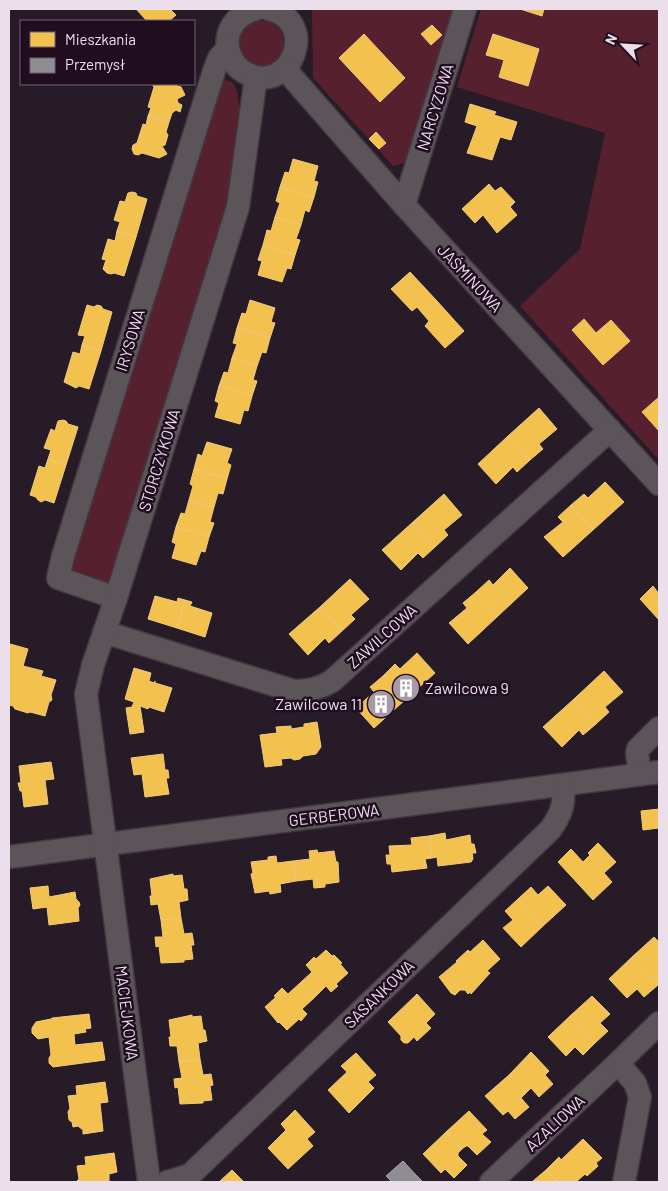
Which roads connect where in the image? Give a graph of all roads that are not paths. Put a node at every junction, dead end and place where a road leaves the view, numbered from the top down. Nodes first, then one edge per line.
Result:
1 (465, 9) edge
2 (276, 10) edge
3 (241, 12) edge
4 (228, 48) junction
5 (285, 69) junction
6 (256, 77) junction
7 (404, 206) junction
8 (610, 430) junction
9 (659, 484) edge
10 (116, 598) junction
11 (104, 632) junction
12 (659, 728) edge
13 (649, 773) edge
14 (563, 786) junction
15 (105, 844) junction
16 (9, 857) edge
17 (659, 1023) edge
18 (618, 1063) junction
19 (149, 1182) edge
20 (167, 1182) edge
21 (491, 1182) edge
22 (624, 1182) edge

1 - 7 street, NARCYZOWA
2 - 5 street
3 - 4 street
4 - 6 street
4 - 10 street, IRYSOWA
5 - 6 street
5 - 7 street, JAŚMINOWA
6 - 10 street, STORCZYKOWA
7 - 8 street, JAŚMINOWA
8 - 9 street, JAŚMINOWA
8 - 11 street, ZAWILCOWA
10 - 11 street, STORCZYKOWA
11 - 15 street, STORCZYKOWA
12 - 13 street
13 - 14 street, GERBEROWA
14 - 15 street, GERBEROWA
14 - 20 street, SASANKOWA
15 - 16 street, GERBEROWA
15 - 19 street, MACIEJKOWA
17 - 18 street, AZALIOWA
18 - 21 street, AZALIOWA
18 - 22 street

